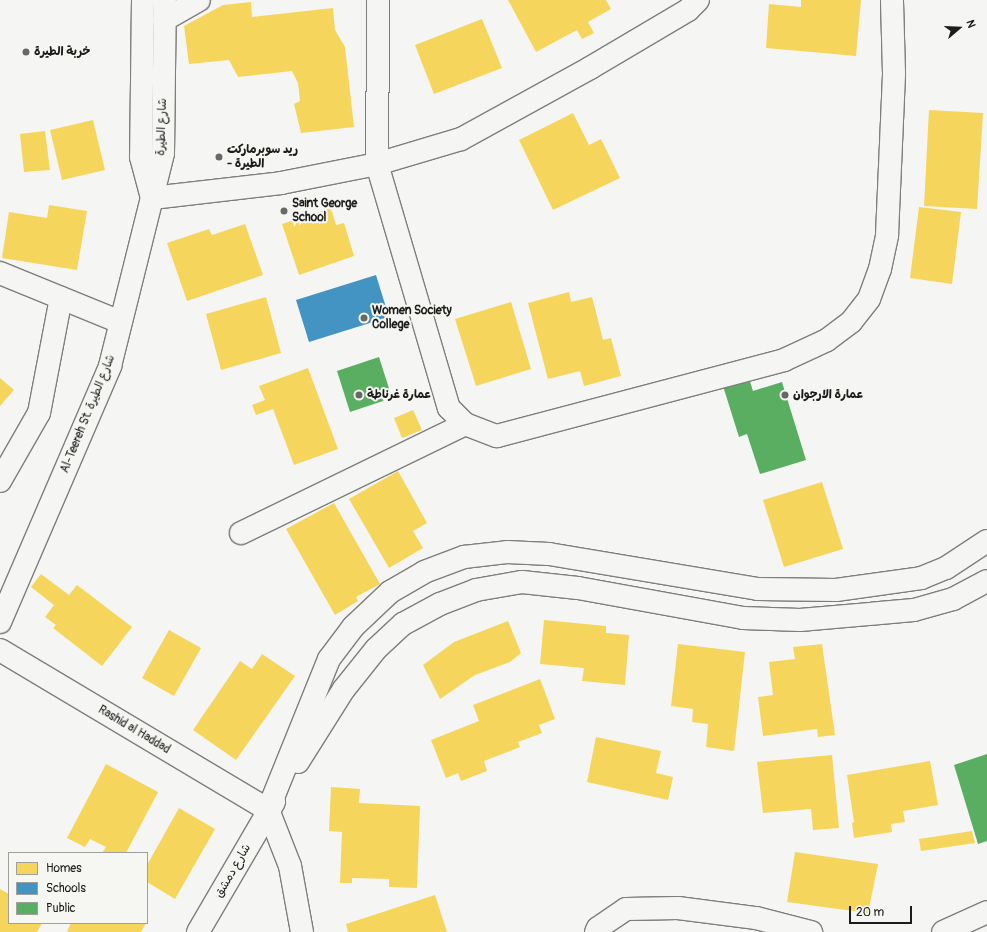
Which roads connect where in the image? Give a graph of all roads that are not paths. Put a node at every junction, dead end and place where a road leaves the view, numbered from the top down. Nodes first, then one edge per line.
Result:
1 (142, 0) edge
2 (199, 0) edge
3 (378, 0) edge
4 (698, 0) edge
5 (892, 0) edge
6 (164, 10) edge
7 (377, 164) junction
8 (152, 198) junction
9 (0, 273) edge
10 (61, 298) junction
11 (120, 322) junction
12 (465, 424) junction
13 (0, 481) edge
14 (241, 533) dead end
15 (987, 541) edge
16 (987, 581) edge
17 (0, 622) edge
18 (0, 650) edge
19 (268, 810) junction
20 (987, 912) edge
21 (198, 932) edge
22 (302, 932) edge
23 (596, 932) edge
24 (811, 932) edge
25 (943, 932) edge

1 - 8 street, شارع الطيرة
2 - 6 street
3 - 7 street
4 - 7 street
5 - 12 street
6 - 8 street, شارع الطيرة
7 - 8 street
7 - 12 street
8 - 11 street, Al-Teereh St. شارع الطيرة
9 - 10 street
10 - 11 street
10 - 13 street
11 - 17 street, Al-Teereh St. شارع الطيرة
12 - 14 street
15 - 19 street
16 - 19 street
18 - 19 street, Rashid al Haddad
19 - 21 street, شارع دمشق
19 - 22 street
20 - 25 street
23 - 24 street

